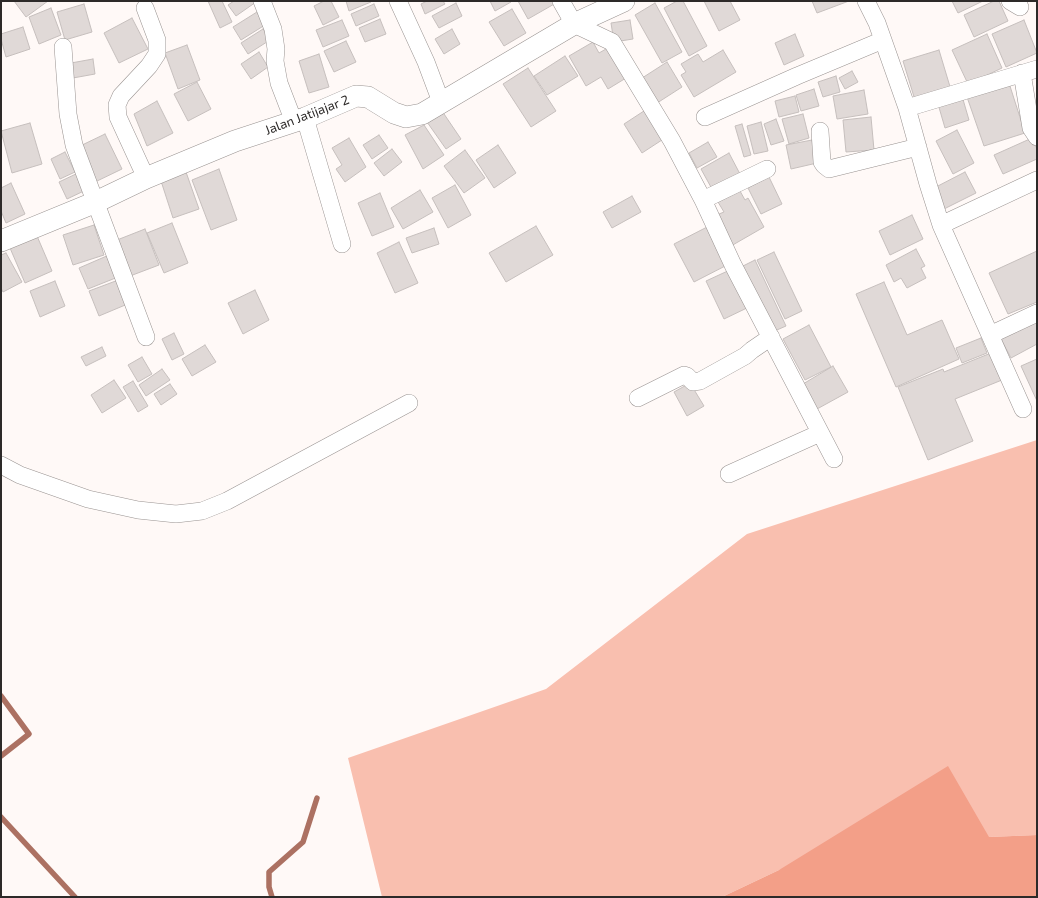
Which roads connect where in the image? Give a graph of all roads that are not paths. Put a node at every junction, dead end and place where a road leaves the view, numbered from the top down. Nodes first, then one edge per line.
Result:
1 (262, 1) edge
2 (398, 1) edge
3 (561, 1) edge
4 (624, 1) edge
5 (866, 1) edge
6 (145, 8) dead end
7 (574, 24) junction
8 (883, 40) junction
9 (63, 47) dead end
10 (1030, 71) edge
11 (440, 102) junction
12 (907, 108) junction
13 (705, 117) dead end
14 (300, 120) junction
15 (820, 131) dead end
16 (1037, 137) edge
17 (918, 147) junction
18 (767, 169) dead end
19 (146, 178) junction
20 (1037, 180) edge
21 (703, 200) junction
22 (96, 202) junction
23 (941, 225) junction
24 (1, 241) edge
25 (342, 244) dead end
26 (1037, 313) edge
27 (990, 335) junction
28 (771, 337) junction
29 (146, 338) dead end
30 (638, 398) dead end
31 (409, 403) dead end
32 (1024, 410) dead end
33 (820, 433) junction
34 (834, 459) dead end
35 (1, 465) edge
36 (729, 474) dead end

1 - 14 street
2 - 11 street
3 - 7 street
4 - 7 street, Jalan Jatijajar 2
5 - 8 street
6 - 19 street
7 - 11 street, Jalan Jatijajar 2
7 - 21 street
8 - 12 street
8 - 13 street
9 - 22 street
10 - 12 street
10 - 16 street
11 - 14 street, Jalan Jatijajar 2
12 - 17 street
14 - 19 street, Jalan Jatijajar 2
14 - 25 street
15 - 17 street
17 - 23 street
18 - 21 street
19 - 22 street, Jalan Jatijajar 2
20 - 23 street
21 - 28 street
22 - 24 street, Jalan Jatijajar 2
22 - 29 street
23 - 27 street
26 - 27 street
27 - 32 street
28 - 30 street
28 - 33 street
31 - 35 street
33 - 34 street
33 - 36 street

